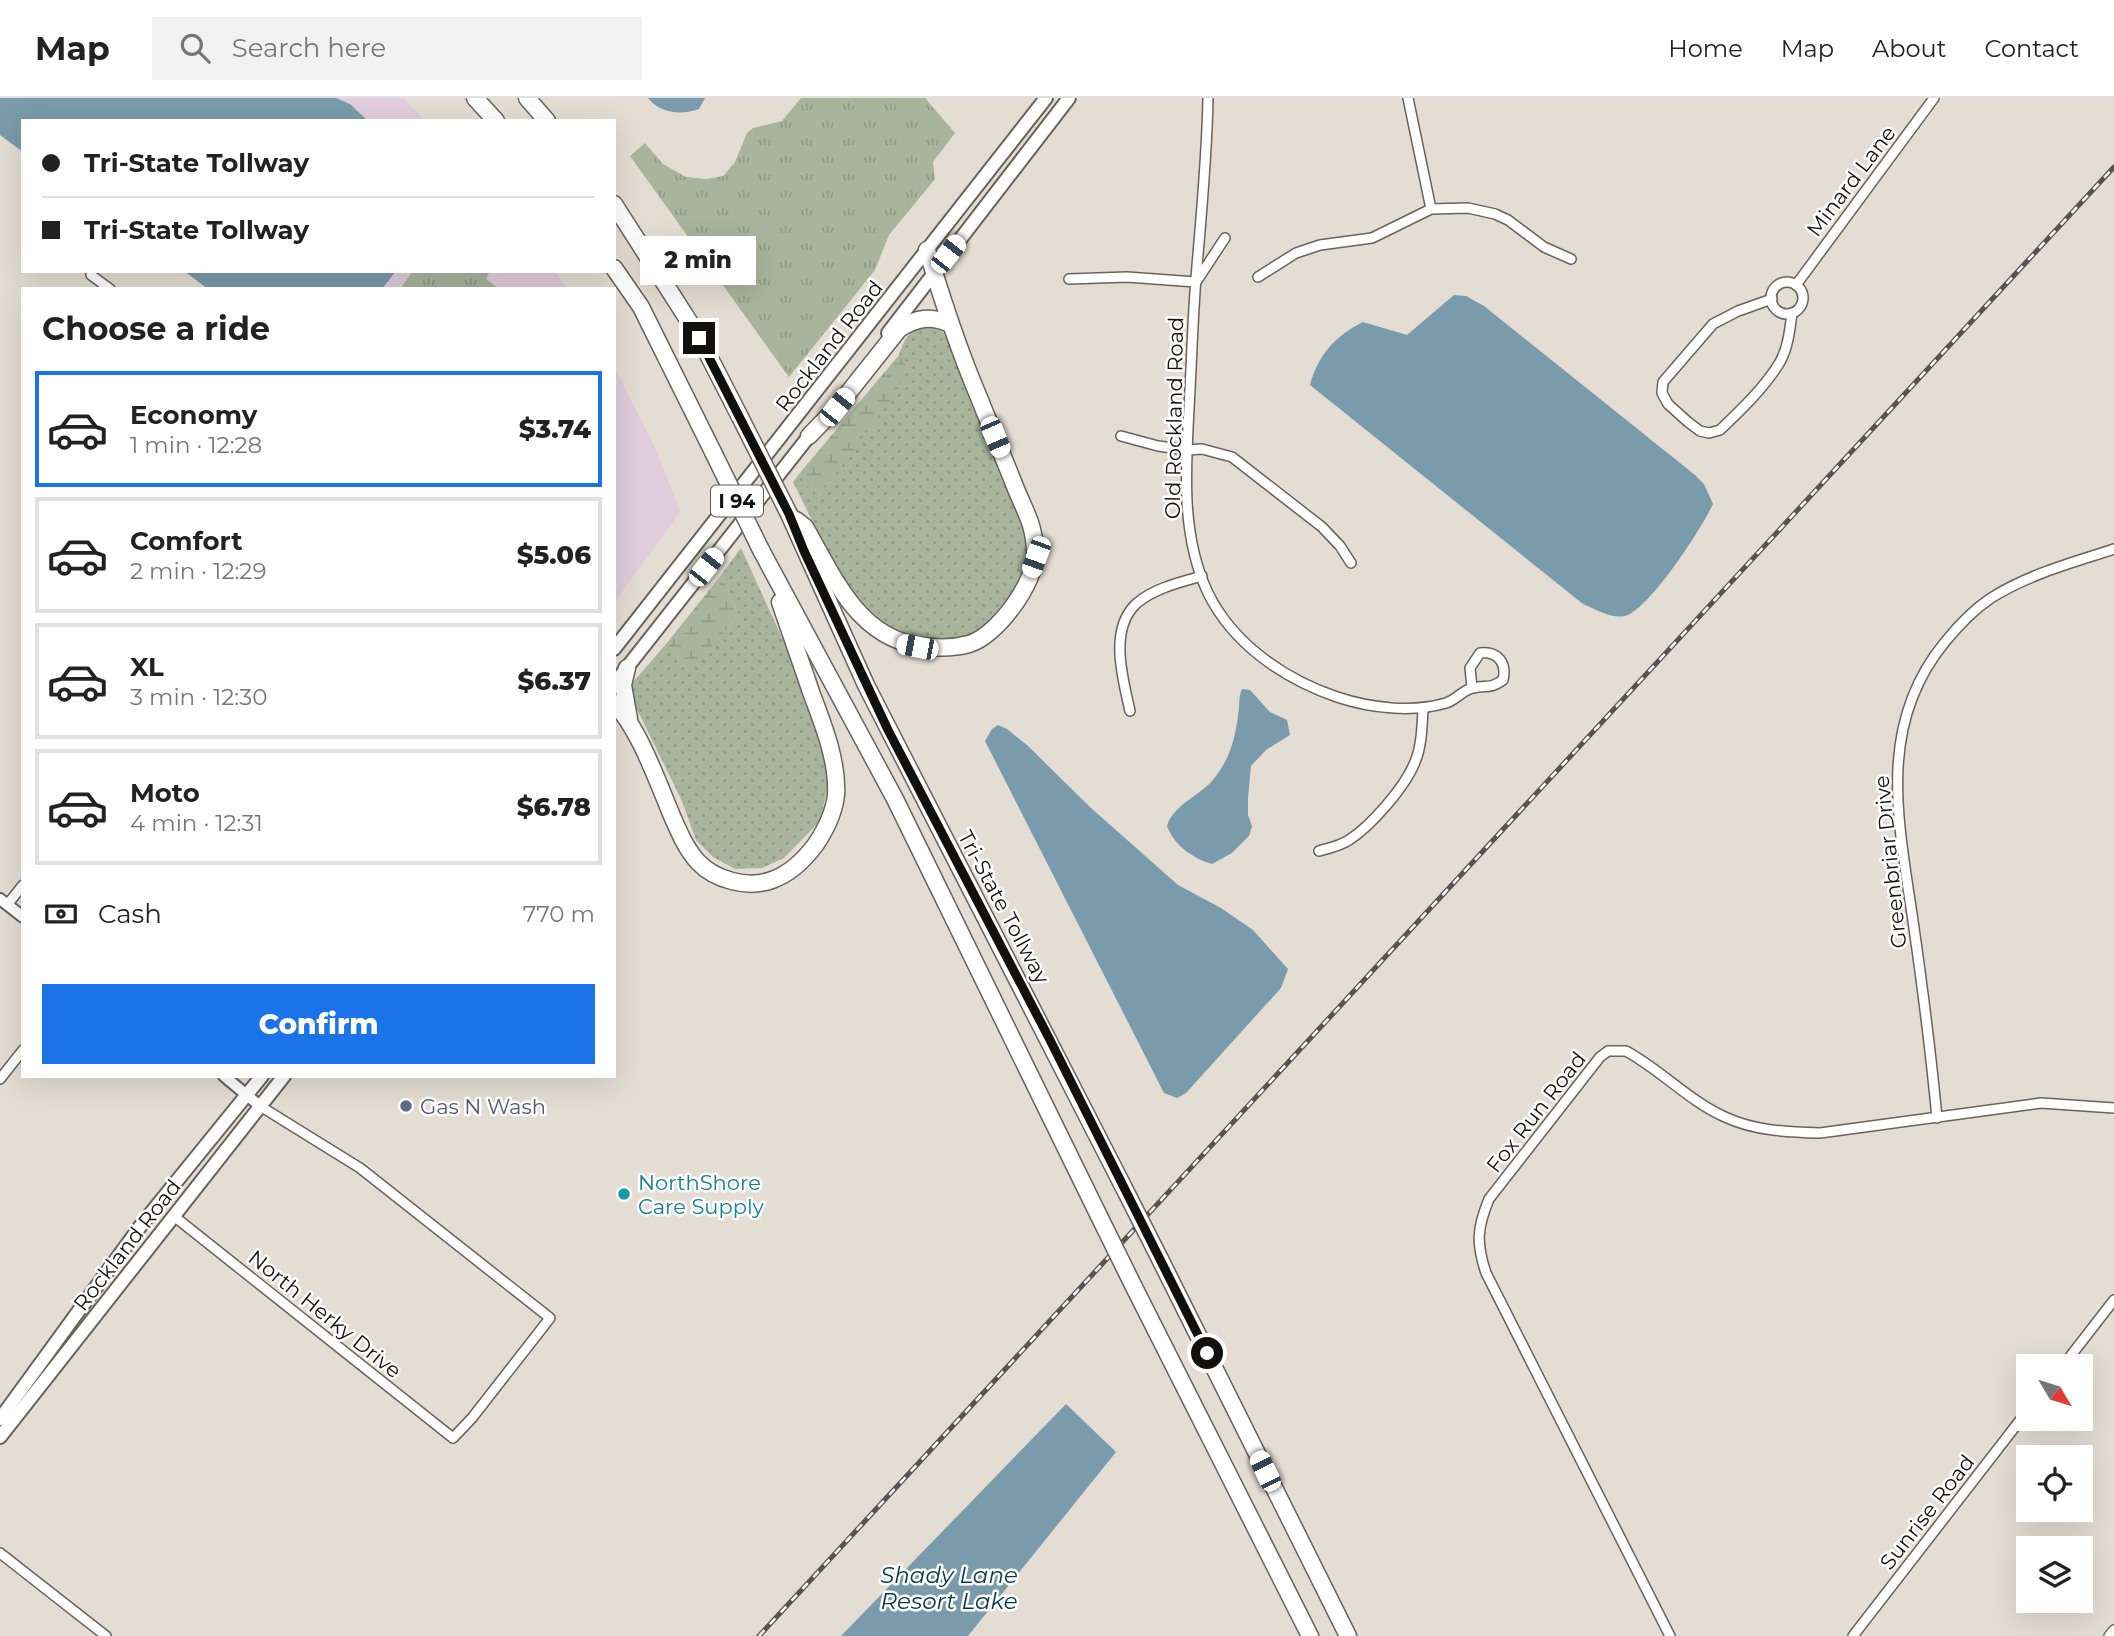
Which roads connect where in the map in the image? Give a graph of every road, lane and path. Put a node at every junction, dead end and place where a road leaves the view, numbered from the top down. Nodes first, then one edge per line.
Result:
1 (475, 98) edge
2 (527, 98) edge
3 (1046, 98) edge
4 (1069, 98) edge
5 (1208, 98) edge
6 (1408, 98) edge
7 (1934, 98) edge
8 (494, 119) edge
9 (545, 119) edge
10 (616, 207) edge
11 (1431, 209) junction
12 (1225, 238) dead end
13 (927, 250) junction
14 (1571, 259) dead end
15 (616, 271) edge
16 (934, 273) junction
17 (91, 275) dead end
18 (1258, 277) dead end
19 (1069, 279) dead end
20 (1196, 282) junction
21 (1796, 285) junction
22 (107, 287) edge
23 (1772, 299) junction
24 (1792, 313) junction
25 (950, 324) junction
26 (809, 436) junction
27 (1121, 436) dead end
28 (1187, 450) junction
29 (789, 514) junction
30 (2114, 549) edge
31 (1351, 563) dead end
32 (769, 566) junction
33 (1202, 576) junction
34 (616, 646) edge
35 (626, 668) junction
36 (616, 681) edge
37 (1472, 688) junction
38 (616, 706) edge
39 (1423, 709) junction
40 (1130, 711) dead end
41 (630, 724) junction
42 (1319, 851) dead end
43 (21, 887) edge
44 (4, 902) edge
45 (21, 915) edge
46 (21, 1053) edge
47 (226, 1078) edge
48 (260, 1078) edge
49 (282, 1078) edge
50 (0, 1079) edge
51 (247, 1095) junction
52 (260, 1106) junction
53 (2114, 1108) edge
54 (1937, 1118) junction
55 (175, 1217) junction
56 (2114, 1300) edge
57 (2072, 1354) edge
58 (0, 1419) edge
59 (2016, 1425) edge
60 (0, 1437) edge
61 (0, 1553) edge
62 (2114, 1630) edge
63 (106, 1636) edge
64 (1310, 1636) edge
65 (1348, 1636) edge
66 (1670, 1636) edge
67 (1853, 1636) edge
68 (2109, 1636) edge

1 - 8 highway
2 - 9 highway
3 - 13 main road, Rockland Road
4 - 16 main road, Rockland Road
5 - 20 street, Old Rockland Road
6 - 11 street
7 - 21 street, Minard Lane
10 - 29 highway, Tri-State Tollway / I 94, bridge
11 - 14 street
11 - 18 street
12 - 20 street
13 - 16 highway
13 - 34 main road, Rockland Road
15 - 32 highway, I 94, bridge
16 - 25 highway
16 - 26 main road, Rockland Road
17 - 22 street
19 - 20 street
20 - 28 street, Old Rockland Road
21 - 23 street, Minard Lane
21 - 24 street, Minard Lane
23 - 24 street
23 - 24 street, Minard Lane
25 - 26 highway
25 - 29 highway
26 - 35 main road, Rockland Road
27 - 28 street
28 - 31 street
28 - 33 street, Old Rockland Road
29 - 65 highway, Tri-State Tollway / I 94, bridge
30 - 54 street, Greenbriar Drive
32 - 41 highway
32 - 64 highway, I 94, bridge
33 - 39 street, Old Rockland Road
33 - 40 street
35 - 36 main road, Rockland Road
35 - 41 highway
37 - 37 street, Old Rockland Road
37 - 39 street, Old Rockland Road
38 - 41 highway
39 - 42 street
43 - 44 street
44 - 45 street
46 - 50 street
47 - 51 street
48 - 51 main road, Rockland Road
49 - 52 main road, Rockland Road
51 - 52 street
51 - 58 main road, Rockland Road
52 - 55 main road, Rockland Road
52 - 55 street, North Herky Drive
53 - 54 street, Fox Run Road
54 - 66 street, Fox Run Road
55 - 60 main road, Rockland Road
56 - 57 street
59 - 67 street, Sunrise Road
61 - 63 street
62 - 68 street

